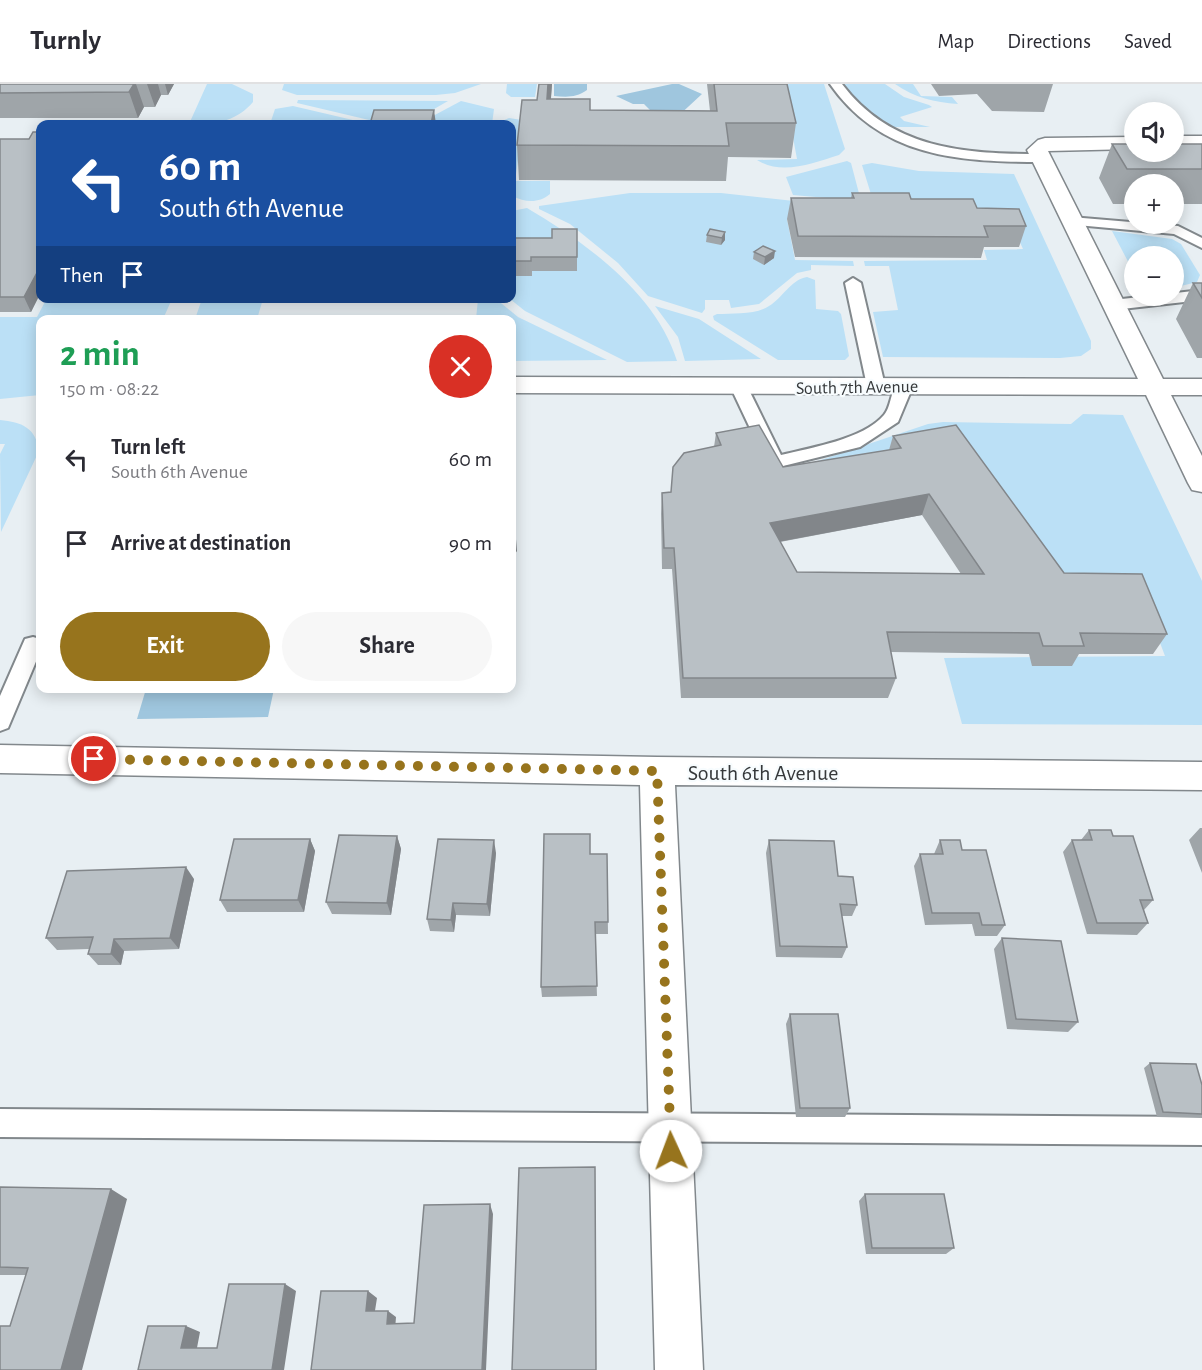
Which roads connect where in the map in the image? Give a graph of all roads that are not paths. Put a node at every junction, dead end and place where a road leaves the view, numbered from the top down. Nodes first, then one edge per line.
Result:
1 (836, 84) edge
2 (1124, 142) edge
3 (1202, 142) edge
4 (1184, 148) edge
5 (1184, 156) edge
6 (1041, 160) junction
7 (1124, 161) edge
8 (1202, 161) edge
9 (1071, 222) junction
10 (1202, 244) edge
11 (854, 283) dead end
12 (1202, 295) edge
13 (1113, 305) junction
14 (516, 386) edge
15 (876, 386) junction
16 (904, 386) junction
17 (1155, 386) junction
18 (1202, 387) edge
19 (740, 388) junction
20 (1202, 483) edge
21 (33, 645) dead end
22 (0, 722) edge
23 (0, 759) edge
24 (657, 771) junction
25 (1202, 776) edge
26 (0, 1123) edge
27 (670, 1129) junction
28 (1202, 1131) edge
29 (679, 1370) edge

1 - 6 lane
2 - 6 street
3 - 4 street
5 - 8 street
6 - 7 street
6 - 9 street
9 - 10 lane
9 - 13 street
11 - 15 lane
12 - 13 lane
13 - 17 street
14 - 19 street, South 7th Avenue
15 - 16 street, South 7th Avenue
15 - 19 street, South 7th Avenue
16 - 17 street, South 7th Avenue
16 - 19 lane
17 - 18 street, South 7th Avenue
17 - 20 street
21 - 22 lane
23 - 24 street, South 6th Avenue
24 - 25 street, South 6th Avenue
24 - 27 street
26 - 27 lane
27 - 28 lane
27 - 29 street

